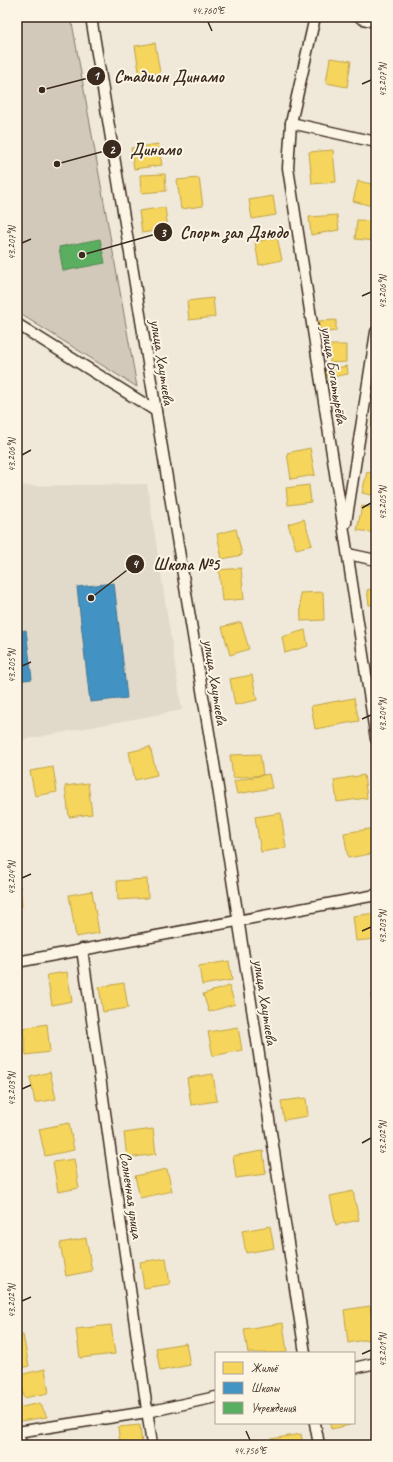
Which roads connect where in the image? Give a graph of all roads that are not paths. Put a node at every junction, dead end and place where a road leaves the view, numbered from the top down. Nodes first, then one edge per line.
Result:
1 (91, 17) edge
2 (315, 17) edge
3 (362, 17) edge
4 (376, 21) edge
5 (291, 122) junction
6 (376, 142) edge
7 (17, 324) edge
8 (376, 332) edge
9 (156, 411) junction
10 (345, 532) junction
11 (348, 554) junction
12 (376, 560) edge
13 (376, 739) edge
14 (376, 894) edge
15 (238, 920) junction
16 (82, 949) junction
17 (17, 962) edge
18 (305, 1352) edge
19 (376, 1363) edge
20 (355, 1368) edge
21 (215, 1397) edge
22 (147, 1412) junction
23 (315, 1424) edge
24 (17, 1432) edge
25 (17, 1441) edge
26 (19, 1445) edge
27 (152, 1445) edge
28 (319, 1445) edge

1 - 9 street, улица Хаутиева
2 - 5 street, улица Богатырёва
3 - 4 street
5 - 6 street
5 - 10 street, улица Богатырёва
7 - 9 street
8 - 10 street
9 - 15 street, улица Хаутиева
10 - 11 street, улица Богатырёва
11 - 12 street
11 - 13 street, улица Богатырёва
14 - 15 street
15 - 16 street
15 - 18 street, улица Хаутиева
16 - 17 street
16 - 22 street, Солнечная улица
19 - 20 street
21 - 22 street
22 - 24 street
22 - 27 street, Солнечная улица
23 - 28 street
25 - 26 main road

